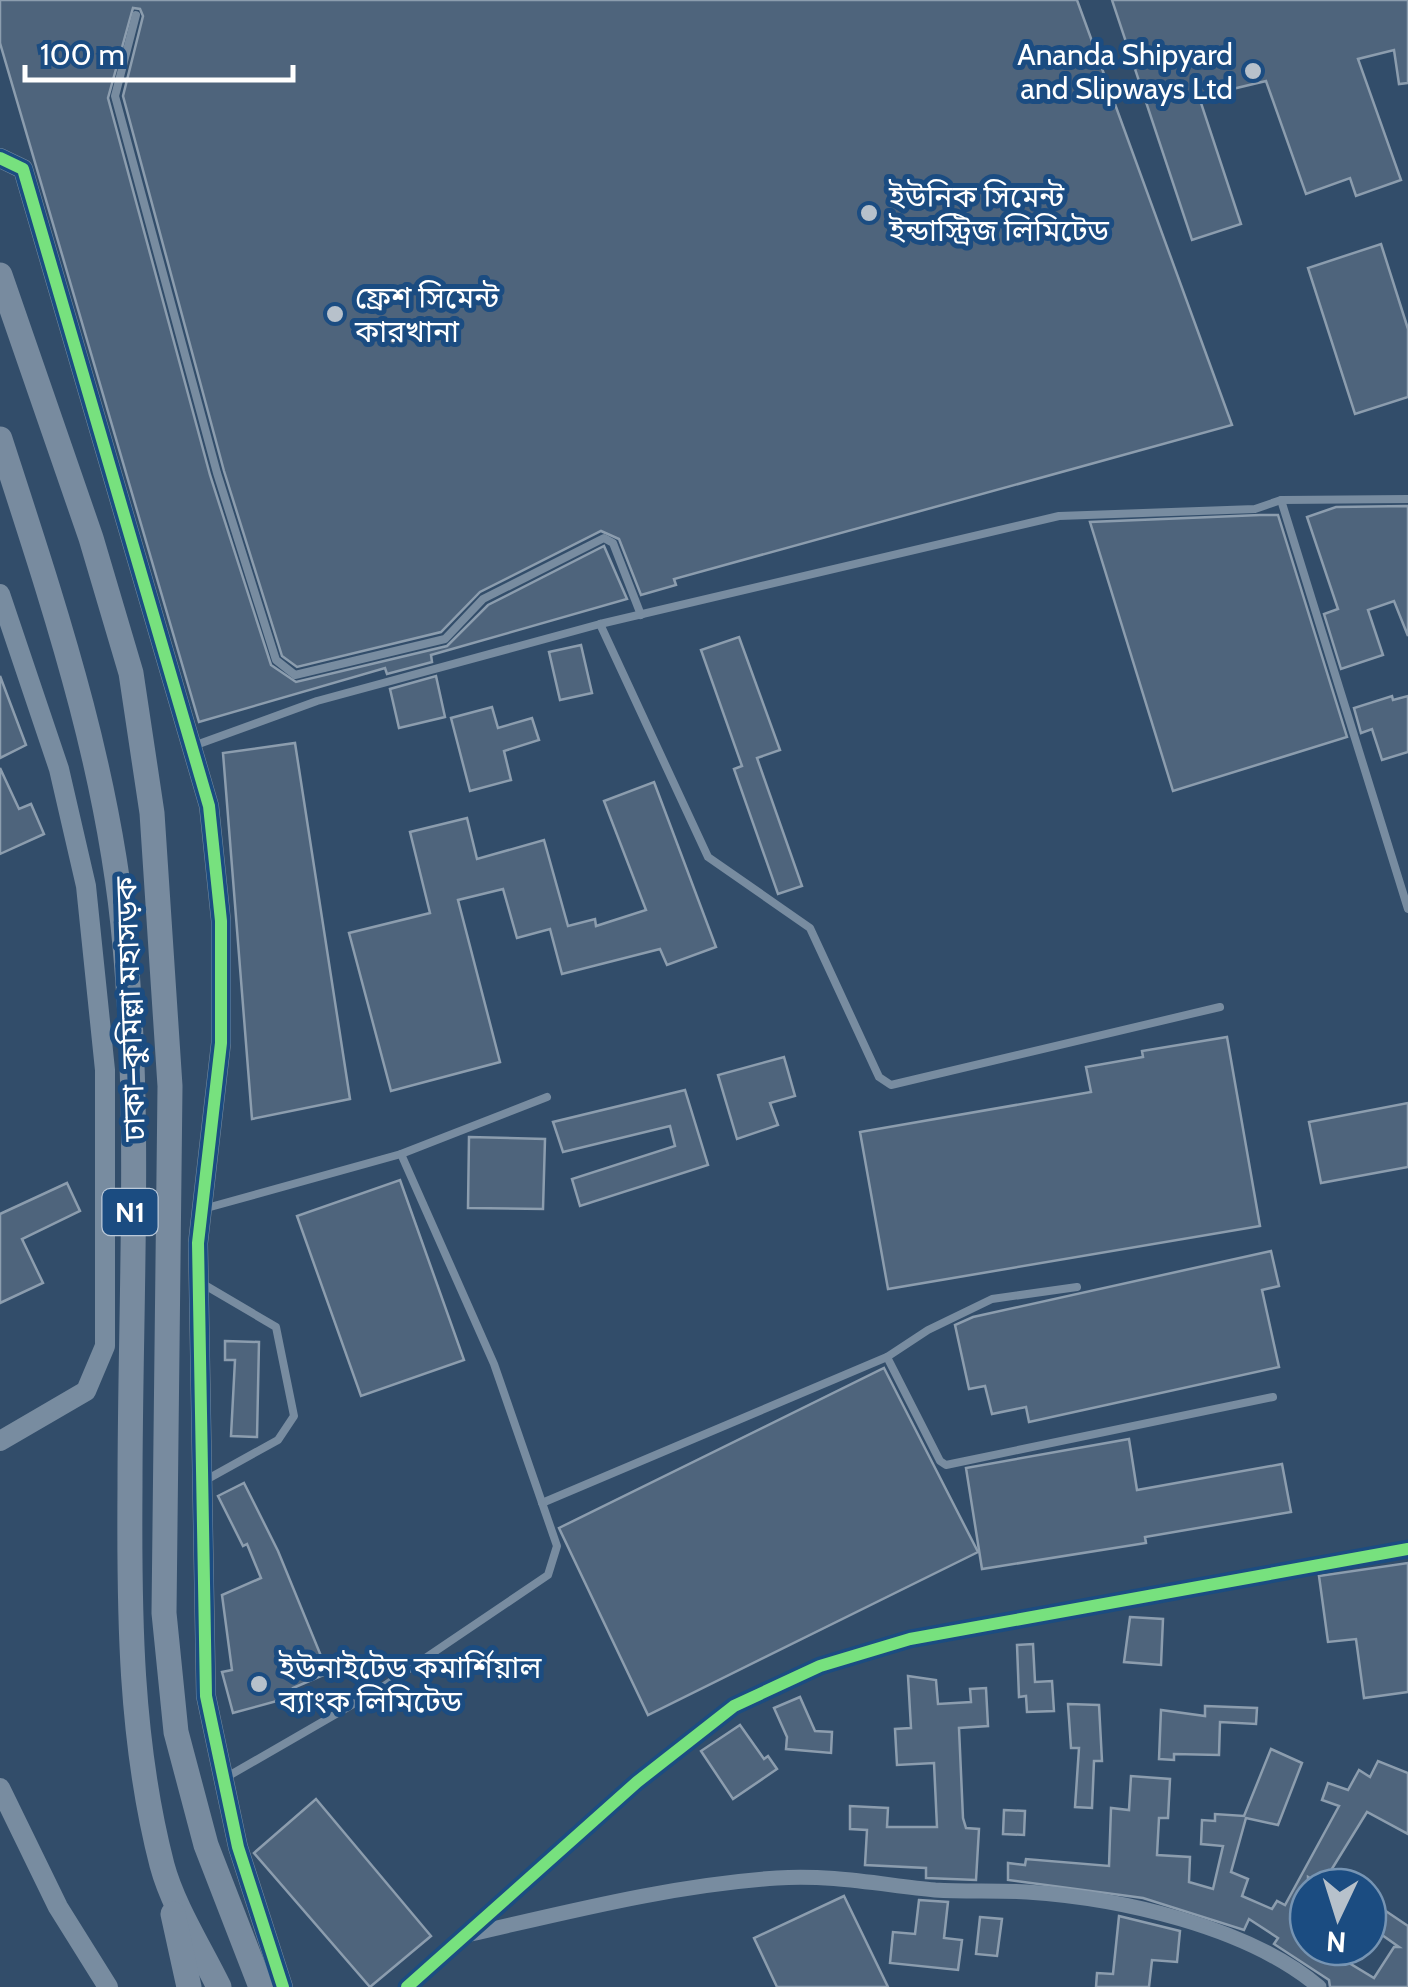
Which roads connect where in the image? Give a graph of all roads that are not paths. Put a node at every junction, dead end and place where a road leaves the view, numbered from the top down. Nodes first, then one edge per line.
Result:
1 (136, 15) dead end
2 (0, 158) edge
3 (0, 275) edge
4 (0, 439) edge
5 (1408, 498) edge
6 (1281, 500) junction
7 (0, 594) edge
8 (641, 615) junction
9 (600, 624) junction
10 (192, 746) junction
11 (1408, 910) edge
12 (1220, 1007) dead end
13 (547, 1096) dead end
14 (402, 1154) junction
15 (202, 1209) junction
16 (199, 1281) junction
17 (1077, 1286) dead end
18 (887, 1356) junction
19 (1273, 1398) dead end
20 (0, 1441) edge
21 (202, 1482) junction
22 (542, 1504) junction
23 (1408, 1548) edge
24 (221, 1781) junction
25 (0, 1788) edge
26 (163, 1868) junction
27 (467, 1935) junction
28 (108, 1987) edge
29 (189, 1987) edge
30 (219, 1987) edge
31 (261, 1987) edge
32 (283, 1987) edge
33 (408, 1987) edge
34 (1318, 1987) edge

1 - 8 lane
2 - 10 street
3 - 31 highway, ঢাকা–কুমিল্লা মহাসড়ক / N1
4 - 26 highway, ঢাকা–কুমিল্লা মহাসড়ক / N1
5 - 6 lane
6 - 8 lane
6 - 11 lane
7 - 20 street
8 - 9 lane
9 - 10 lane
9 - 12 lane
10 - 15 street
13 - 14 lane
14 - 15 lane
14 - 22 lane
15 - 16 street
16 - 21 street
16 - 21 lane
17 - 18 lane
18 - 19 lane
18 - 22 lane
21 - 24 street
22 - 24 lane
23 - 27 street
24 - 32 street
25 - 28 street
26 - 29 highway, ঢাকা–কুমিল্লা মহাসড়ক / N1
26 - 30 highway, ঢাকা–কুমিল্লা মহাসড়ক / N1
27 - 33 street
27 - 34 street

